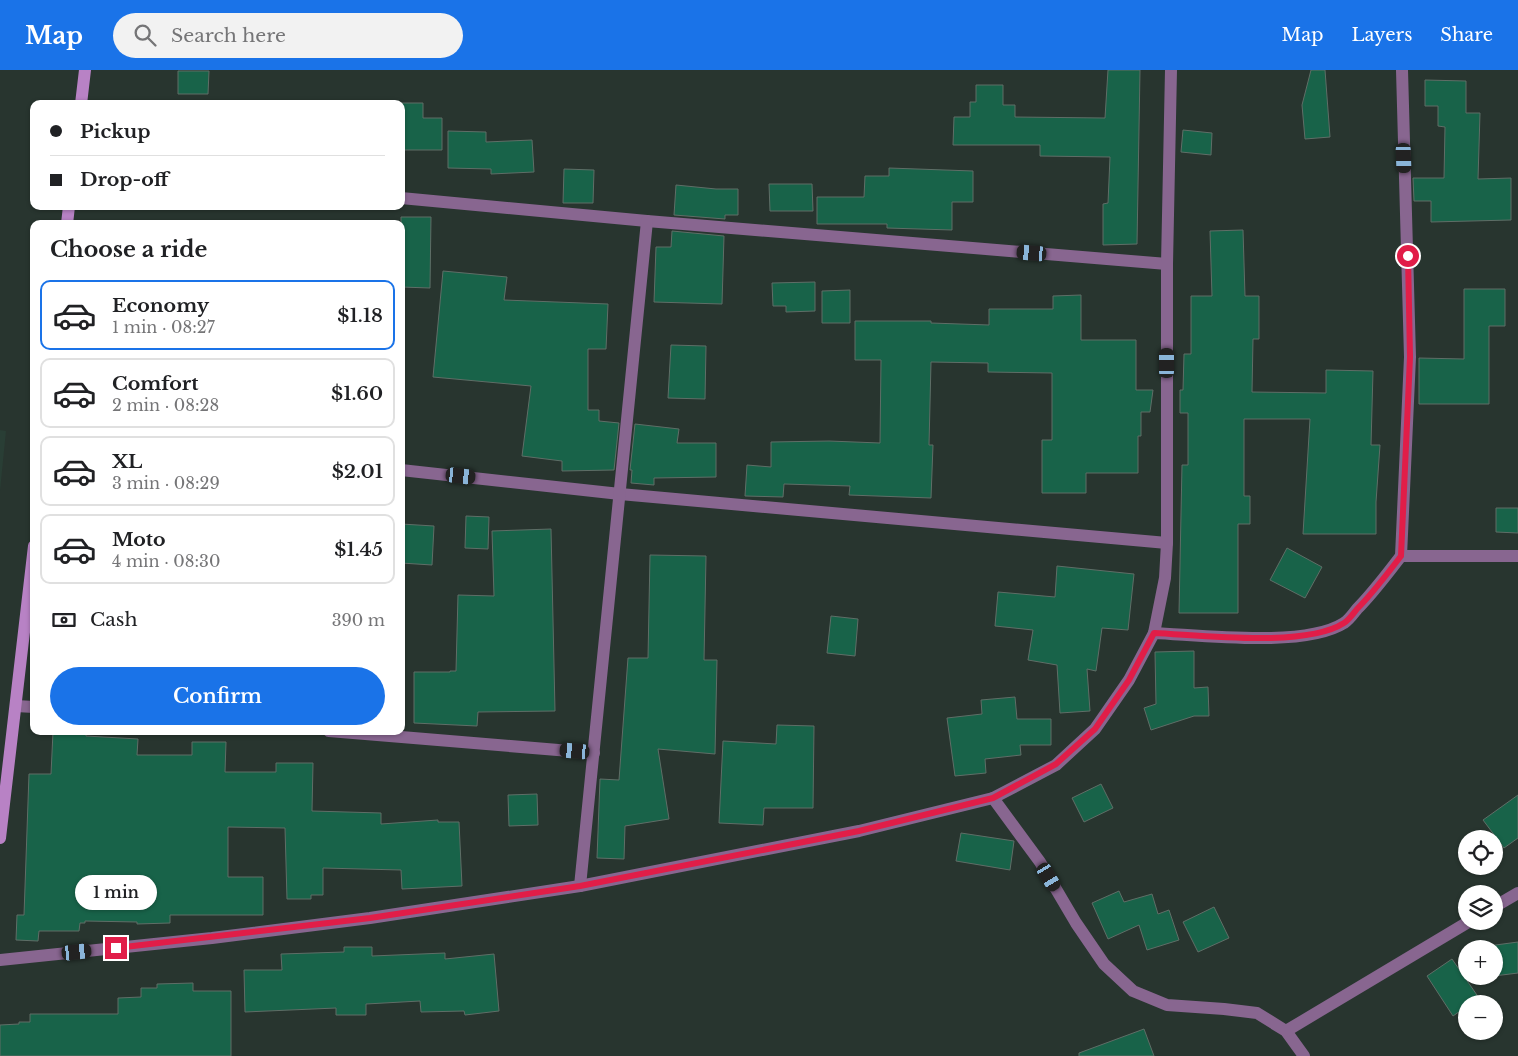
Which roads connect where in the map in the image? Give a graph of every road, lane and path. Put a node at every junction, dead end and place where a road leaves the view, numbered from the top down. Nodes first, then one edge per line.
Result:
1 (85, 70) edge
2 (1171, 70) edge
3 (1402, 70) edge
4 (81, 100) edge
5 (405, 198) edge
6 (647, 221) junction
7 (1167, 264) junction
8 (405, 470) edge
9 (620, 494) junction
10 (1167, 542) junction
11 (1401, 556) junction
12 (1518, 556) edge
13 (30, 582) edge
14 (1154, 633) junction
15 (16, 706) junction
16 (30, 708) edge
17 (379, 735) edge
18 (594, 752) junction
19 (993, 798) junction
20 (0, 838) edge
21 (580, 886) junction
22 (1518, 893) edge
23 (1503, 902) edge
24 (1458, 928) edge
25 (0, 960) edge
26 (1286, 1031) junction
27 (1304, 1056) edge

1 - 4 main road
2 - 7 street
3 - 11 street
5 - 6 street
6 - 7 street
6 - 9 street
7 - 10 street
8 - 9 street
9 - 10 street
9 - 18 street
10 - 14 street
11 - 12 street
11 - 14 street
13 - 15 main road
14 - 19 street
15 - 16 street
15 - 20 main road
17 - 18 street
18 - 21 street
19 - 21 street
19 - 26 street
21 - 25 street
22 - 23 street
24 - 26 street
26 - 27 street

